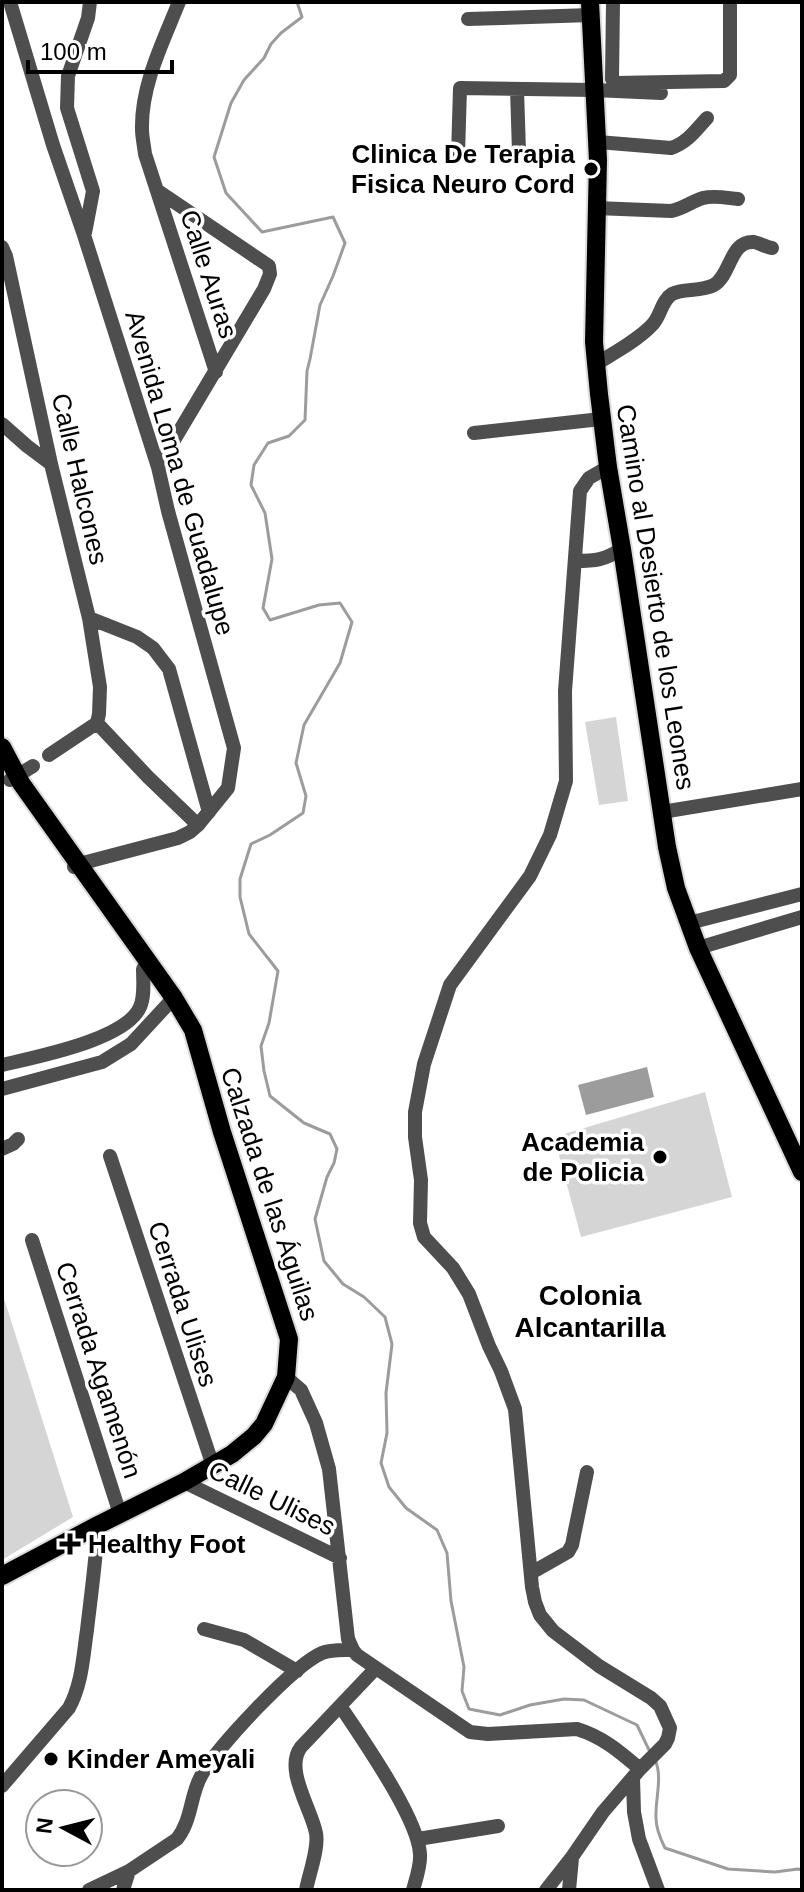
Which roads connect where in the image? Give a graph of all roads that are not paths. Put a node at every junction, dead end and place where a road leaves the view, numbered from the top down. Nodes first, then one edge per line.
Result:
1 (10, 2) edge
2 (90, 2) edge
3 (179, 2) edge
4 (613, 2) edge
5 (730, 2) edge
6 (591, 14) edge
7 (468, 19) dead end
8 (613, 24) junction
9 (517, 89) junction
10 (594, 90) junction
11 (661, 93) dead end
12 (707, 118) dead end
13 (598, 142) junction
14 (519, 152) dead end
15 (458, 155) dead end
16 (157, 191) junction
17 (738, 199) dead end
18 (596, 208) junction
19 (84, 235) junction
20 (2, 247) edge
21 (772, 248) dead end
22 (596, 364) junction
23 (216, 372) junction
24 (601, 419) junction
25 (2, 424) edge
26 (474, 433) dead end
27 (51, 464) junction
28 (158, 467) junction
29 (608, 467) junction
30 (622, 549) junction
31 (575, 561) junction
32 (89, 618) junction
33 (97, 723) junction
34 (2, 747) edge
35 (49, 755) dead end
36 (15, 772) edge
37 (802, 789) edge
38 (209, 812) junction
39 (662, 812) junction
40 (198, 825) junction
41 (76, 865) junction
42 (802, 894) edge
43 (802, 917) edge
44 (689, 923) junction
45 (698, 948) junction
46 (143, 969) junction
47 (168, 1004) junction
48 (140, 1009) junction
49 (151, 1024) junction
50 (199, 1055) junction
51 (2, 1065) edge
52 (2, 1089) edge
53 (18, 1139) dead end
54 (2, 1149) edge
55 (110, 1156) dead end
56 (802, 1172) edge
57 (32, 1240) dead end
58 (286, 1377) junction
59 (213, 1466) junction
60 (587, 1472) dead end
61 (184, 1482) junction
62 (120, 1514) junction
63 (98, 1525) junction
64 (340, 1558) junction
65 (531, 1573) junction
66 (2, 1576) edge
67 (204, 1629) dead end
68 (353, 1650) junction
69 (376, 1668) junction
70 (297, 1671) junction
71 (341, 1707) junction
72 (638, 1772) junction
73 (2, 1786) edge
74 (498, 1826) dead end
75 (418, 1839) junction
76 (572, 1857) junction
77 (129, 1871) junction
78 (89, 1890) edge
79 (123, 1890) edge
80 (306, 1890) edge
81 (413, 1890) edge
82 (546, 1890) edge
83 (569, 1890) edge
84 (658, 1890) edge

1 - 19 street, Avenida Loma de Guadalupe
2 - 19 street
3 - 16 street, Calle Auras
4 - 8 street
5 - 8 street
6 - 7 street
6 - 8 street
6 - 10 main road, Camino al Desierto de los Leones
9 - 10 street
9 - 14 street
9 - 15 street
10 - 11 street
10 - 13 main road, Camino al Desierto de los Leones
12 - 13 street
13 - 18 main road, Camino al Desierto de los Leones
16 - 23 street, Calle Auras
16 - 23 street
17 - 18 street
18 - 22 main road, Camino al Desierto de los Leones
19 - 28 street, Avenida Loma de Guadalupe
20 - 27 street, Calle Halcones
21 - 22 street
22 - 24 main road, Camino al Desierto de los Leones
23 - 28 street
24 - 26 street
24 - 29 main road, Camino al Desierto de los Leones
25 - 27 street
27 - 32 street, Calle Halcones
28 - 38 street, Avenida Loma de Guadalupe
29 - 30 main road, Camino al Desierto de los Leones
29 - 31 street
30 - 31 street
30 - 39 main road, Camino al Desierto de los Leones
31 - 65 street
32 - 33 street, Calle Halcones
32 - 38 street
33 - 35 street
33 - 40 street
34 - 36 main road, Calzada de las Águilas
36 - 41 main road, Calzada de las Águilas
37 - 39 street
38 - 40 street, Avenida Loma de Guadalupe
39 - 44 main road, Camino al Desierto de los Leones
40 - 41 street, Avenida Loma de Guadalupe
41 - 46 main road, Calzada de las Águilas
41 - 50 main road, Calzada de las Águilas
42 - 44 street
43 - 45 street
44 - 45 main road, Camino al Desierto de los Leones
45 - 56 main road, Camino al Desierto de los Leones
46 - 47 main road, Calzada de las Águilas
46 - 48 street
47 - 49 street
47 - 50 main road, Calzada de las Águilas
48 - 49 street
48 - 51 street
49 - 52 street
50 - 58 main road, Calzada de las Águilas
53 - 54 street
55 - 59 street, Cerrada Ulises
57 - 62 street, Cerrada Agamenón
58 - 59 main road, Calzada de las Águilas
58 - 64 street
59 - 61 main road, Calzada de las Águilas
60 - 65 street
61 - 62 main road, Calzada de las Águilas
61 - 64 street, Calle Ulises
62 - 63 main road, Calzada de las Águilas
63 - 66 main road, Calzada de las Águilas
63 - 73 street
64 - 68 street
65 - 72 street
67 - 70 street
68 - 69 street
68 - 70 street
69 - 71 street
69 - 72 street
70 - 77 street
71 - 75 street
71 - 80 street
72 - 76 street
72 - 84 street
74 - 75 street
75 - 81 street
76 - 82 street
76 - 83 street
77 - 78 street
77 - 79 street

